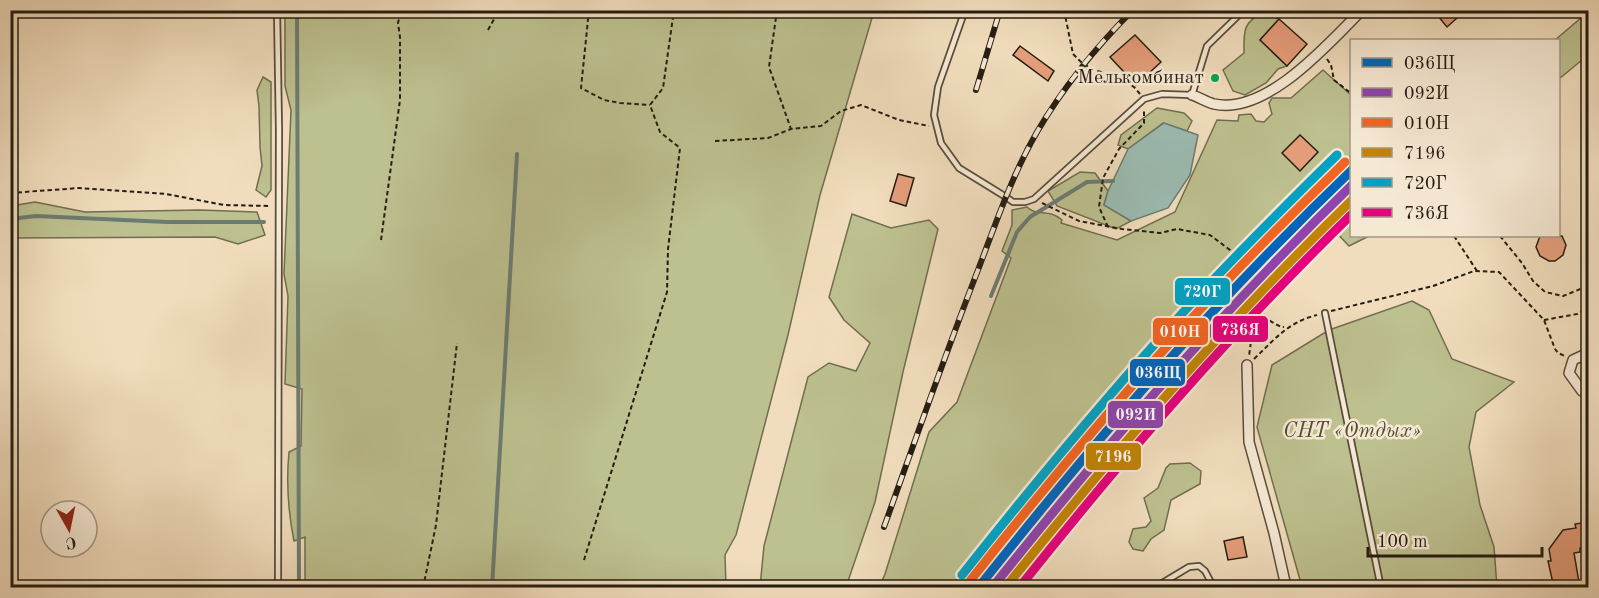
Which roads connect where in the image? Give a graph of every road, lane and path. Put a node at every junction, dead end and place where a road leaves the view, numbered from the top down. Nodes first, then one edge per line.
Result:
1 (277, 10) edge
2 (401, 10) edge
3 (499, 10) edge
4 (589, 10) edge
5 (674, 10) edge
6 (777, 10) edge
7 (965, 10) edge
8 (1064, 10) edge
9 (1244, 10) edge
10 (1362, 10) edge
11 (488, 30) dead end
12 (1322, 50) junction
13 (1350, 92) edge
14 (1192, 94) junction
15 (1144, 99) junction
16 (650, 105) junction
17 (937, 128) junction
18 (790, 129) junction
19 (715, 141) dead end
20 (1350, 159) edge
21 (10, 193) edge
22 (1044, 204) dead end
23 (278, 207) junction
24 (1108, 227) junction
25 (1455, 237) edge
26 (1501, 237) edge
27 (381, 240) dead end
28 (1242, 264) junction
29 (1478, 271) junction
30 (1588, 286) edge
31 (1588, 308) edge
32 (1325, 313) junction
33 (1263, 318) junction
34 (1545, 320) junction
35 (1286, 327) junction
36 (456, 343) dead end
37 (1588, 353) edge
38 (1573, 360) junction
39 (1247, 365) junction
40 (1588, 394) edge
41 (584, 560) dead end
42 (278, 588) edge
43 (423, 588) edge
44 (1154, 588) edge
45 (1214, 588) edge
46 (1285, 588) edge
47 (1382, 588) edge

1 - 23 lane
2 - 27 path
3 - 11 path
4 - 16 path
5 - 16 path
6 - 18 path
7 - 17 lane
8 - 15 path
9 - 14 lane
10 - 12 street
12 - 13 path
12 - 14 street
14 - 15 lane
15 - 17 lane
15 - 24 path
16 - 41 path
17 - 18 path
18 - 19 path
20 - 28 path
21 - 23 path
22 - 24 path
23 - 42 lane
24 - 28 path
25 - 29 path
26 - 30 path
28 - 33 path
29 - 32 path
29 - 34 path
31 - 34 path
32 - 35 path
32 - 47 lane
33 - 35 path
33 - 39 path
34 - 38 path
35 - 39 path
36 - 43 path
37 - 38 street
38 - 40 street
39 - 46 street
44 - 45 lane

